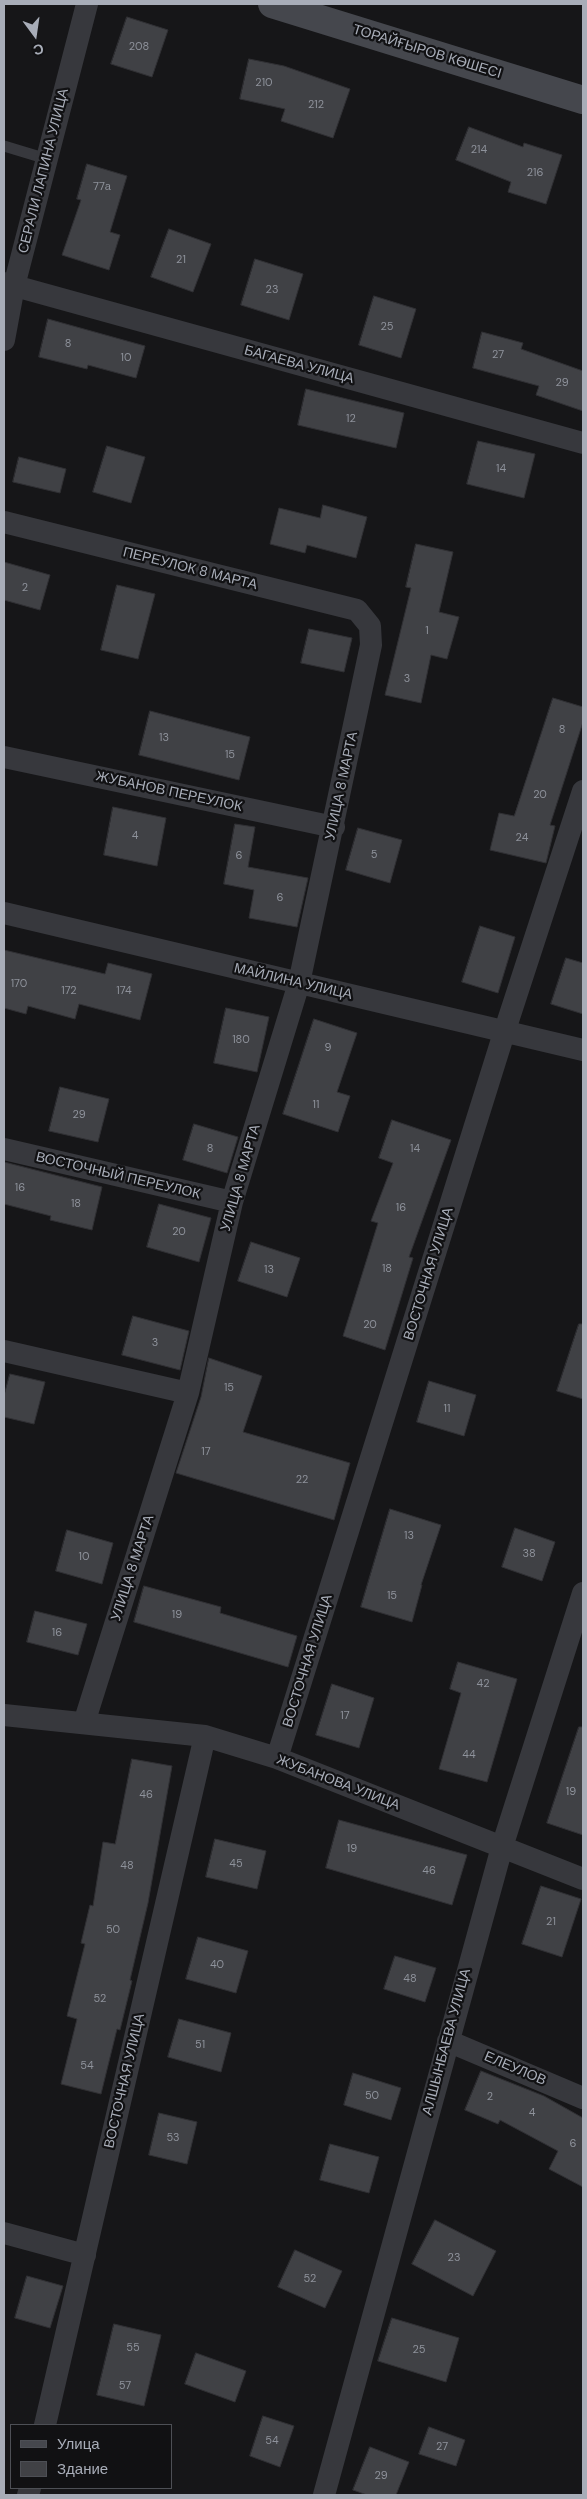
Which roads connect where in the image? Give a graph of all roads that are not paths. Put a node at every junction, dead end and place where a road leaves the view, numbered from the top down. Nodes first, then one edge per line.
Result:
1 (87, 4) edge
2 (272, 4) edge
3 (583, 100) edge
4 (4, 146) edge
5 (47, 159) junction
6 (9, 284) edge
7 (4, 340) edge
8 (583, 443) edge
9 (4, 522) edge
10 (370, 626) joint
11 (4, 757) edge
12 (583, 791) edge
13 (334, 826) junction
14 (4, 913) edge
15 (299, 983) junction
16 (504, 1032) junction
17 (583, 1050) edge
18 (4, 1149) edge
19 (232, 1202) junction
20 (4, 1351) edge
21 (188, 1393) junction
22 (583, 1593) edge
23 (4, 1715) edge
24 (84, 1723) junction
25 (205, 1736) junction
26 (277, 1758) junction
27 (502, 1847) junction
28 (583, 1879) edge
29 (448, 2041) junction
30 (583, 2098) edge
31 (4, 2233) edge
32 (85, 2254) junction
33 (45, 2424) edge
34 (324, 2495) edge

1 - 5 street, СЕРАЛИ ЛАПИНА УЛИЦА
2 - 3 street, ТОРАЙҒЫРОВ КӨШЕСІ
4 - 5 lane
5 - 6 street, СЕРАЛИ ЛАПИНА УЛИЦА
6 - 7 street, СЕРАЛИ ЛАПИНА УЛИЦА
6 - 8 street, БАГАЕВА УЛИЦА
9 - 10 street, ПЕРЕУЛОК 8 МАРТА
10 - 13 street, УЛИЦА 8 МАРТА
11 - 13 street, ЖУБАНОВ ПЕРЕУЛОК
12 - 16 street, ВОСТОЧНАЯ УЛИЦА
13 - 15 street, УЛИЦА 8 МАРТА
14 - 15 street, МАЙЛИНА УЛИЦА
15 - 16 street, МАЙЛИНА УЛИЦА
15 - 19 street, УЛИЦА 8 МАРТА
16 - 17 street, МАЙЛИНА УЛИЦА
16 - 26 street, ВОСТОЧНАЯ УЛИЦА
18 - 19 street, ВОСТОЧНЫЙ ПЕРЕУЛОК
19 - 21 street, УЛИЦА 8 МАРТА
20 - 21 street
21 - 24 street, УЛИЦА 8 МАРТА
22 - 27 street, АЛШЫНБАЕВА УЛИЦА
23 - 24 street, ЖУБАНОВА УЛИЦА
24 - 25 street, ЖУБАНОВА УЛИЦА
25 - 26 street, ЖУБАНОВА УЛИЦА
25 - 32 street, ВОСТОЧНАЯ УЛИЦА
26 - 27 street, ЖУБАНОВА УЛИЦА
27 - 28 street, ЖУБАНОВА УЛИЦА
27 - 29 street, АЛШЫНБАЕВА УЛИЦА
29 - 30 street, ЕЛЕУЛОВ
29 - 34 street, АЛШЫНБАЕВА УЛИЦА
31 - 32 street
32 - 33 street, ВОСТОЧНАЯ УЛИЦА

